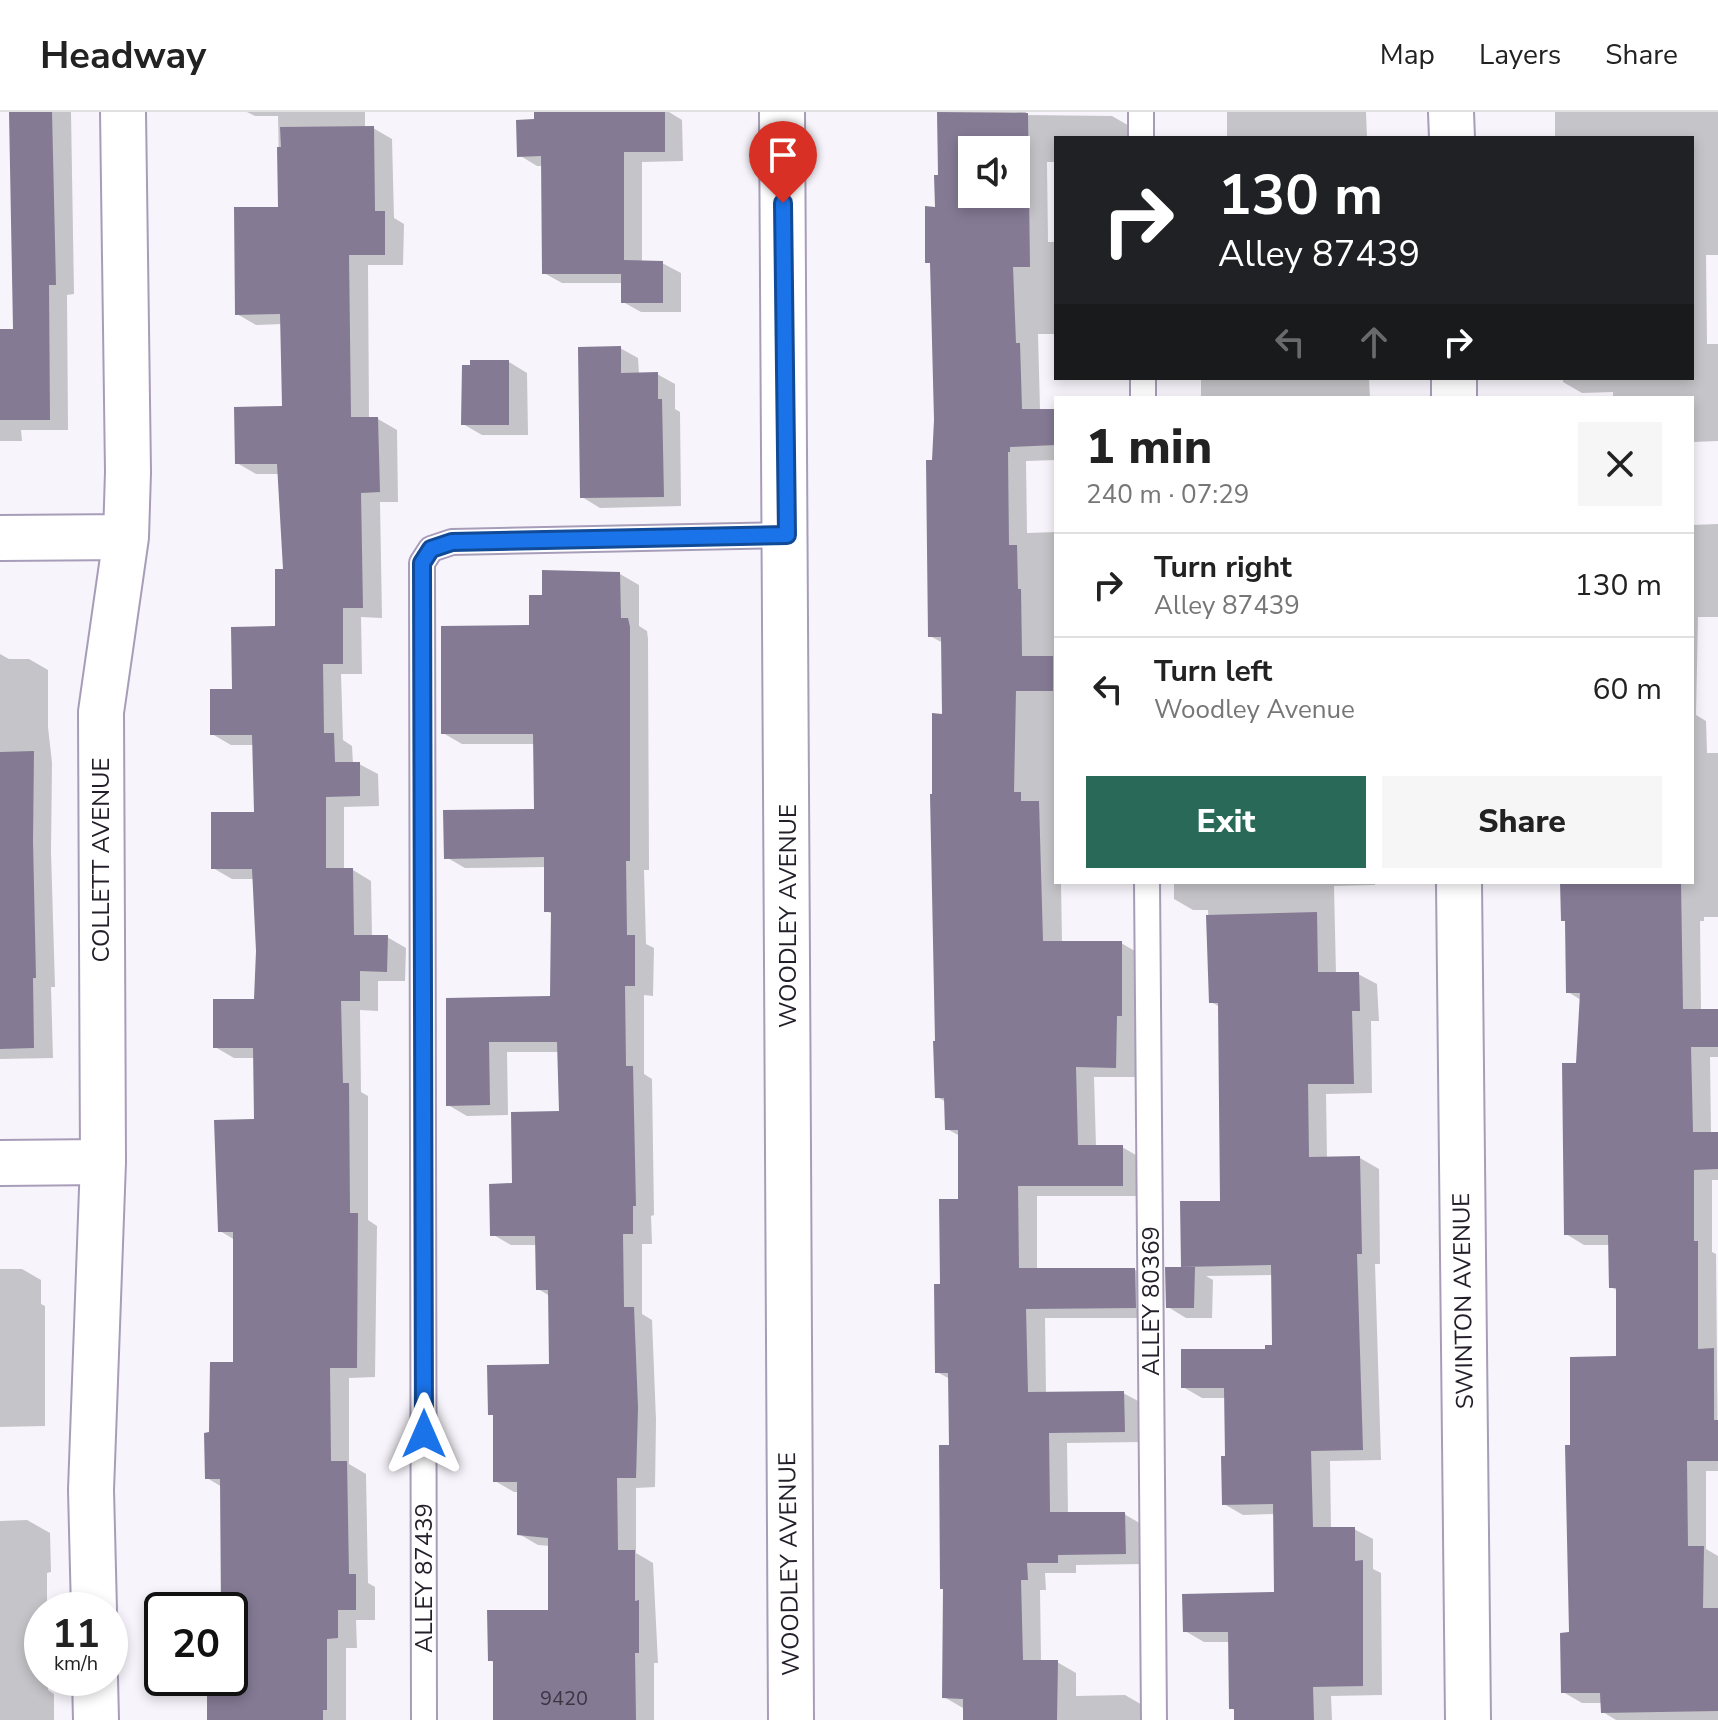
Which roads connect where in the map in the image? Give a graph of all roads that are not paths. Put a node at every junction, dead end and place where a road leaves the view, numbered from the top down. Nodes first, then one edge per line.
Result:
1 (123, 112) edge
2 (782, 112) edge
3 (1141, 112) edge
4 (1451, 112) edge
5 (1141, 136) edge
6 (1452, 136) edge
7 (787, 535) junction
8 (126, 537) junction
9 (0, 538) edge
10 (1147, 884) edge
11 (1459, 884) edge
12 (103, 1162) junction
13 (0, 1163) edge
14 (94, 1592) edge
15 (95, 1696) edge
16 (96, 1720) edge
17 (424, 1720) edge
18 (791, 1720) edge
19 (1154, 1720) edge
20 (1468, 1720) edge

1 - 8 street, COLLETT AVENUE
2 - 7 street, WOODLEY AVENUE
3 - 5 lane
4 - 6 street
7 - 17 lane, ALLEY 87439
7 - 18 street, WOODLEY AVENUE
8 - 9 street
8 - 12 street, COLLETT AVENUE
10 - 19 lane, ALLEY 80369
11 - 20 street, SWINTON AVENUE
12 - 13 street
12 - 14 street, COLLETT AVENUE
15 - 16 street

